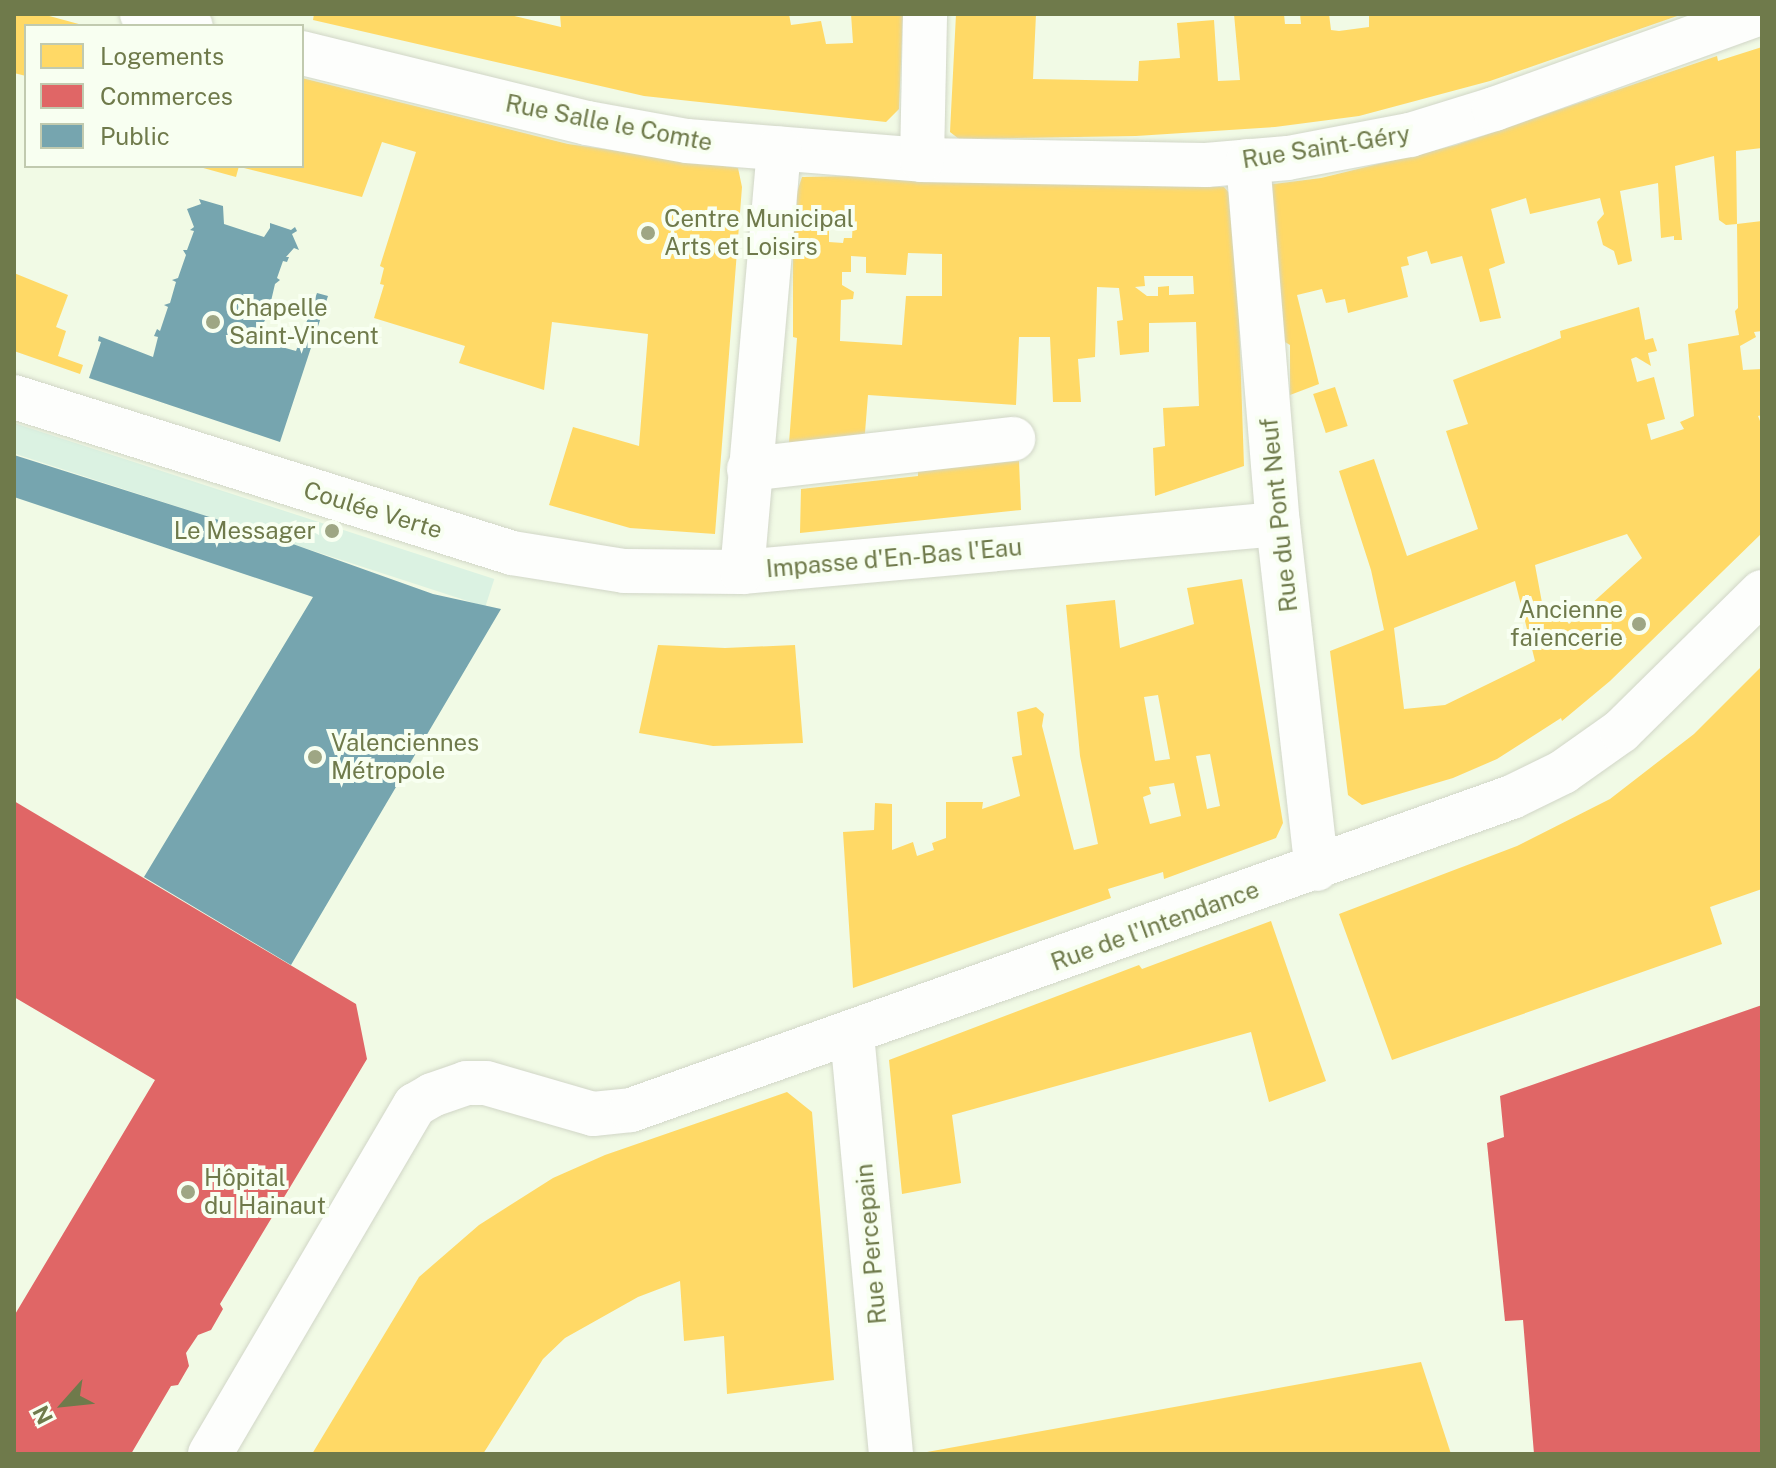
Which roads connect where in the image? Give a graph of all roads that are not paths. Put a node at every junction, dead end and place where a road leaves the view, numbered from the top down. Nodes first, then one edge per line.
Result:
1 (142, 14) edge
2 (925, 14) edge
3 (1758, 14) edge
4 (183, 24) edge
5 (304, 53) edge
6 (779, 149) junction
7 (922, 160) junction
8 (1248, 161) junction
9 (14, 397) edge
10 (1013, 439) dead end
11 (749, 469) junction
12 (1278, 524) junction
13 (742, 572) junction
14 (1762, 592) edge
15 (1317, 869) junction
16 (852, 1034) junction
17 (210, 1454) edge
18 (891, 1454) edge

1 - 4 street
2 - 7 street
3 - 8 street, Rue Saint-Géry
5 - 6 street, Rue Salle le Comte
6 - 7 street, Rue Salle le Comte
6 - 11 street, Impasse d'En-Bas l'Eau
7 - 8 street, Rue Saint-Géry
8 - 12 street, Rue du Pont Neuf
9 - 13 street, Coulée Verte
10 - 11 street
11 - 13 street, Impasse d'En-Bas l'Eau
12 - 13 street, Impasse d'En-Bas l'Eau
12 - 15 street, Rue du Pont Neuf
14 - 15 street, Rue de l'Intendance
15 - 16 street, Rue de l'Intendance
16 - 17 street, Rue de l'Intendance
16 - 18 street, Rue Percepain

